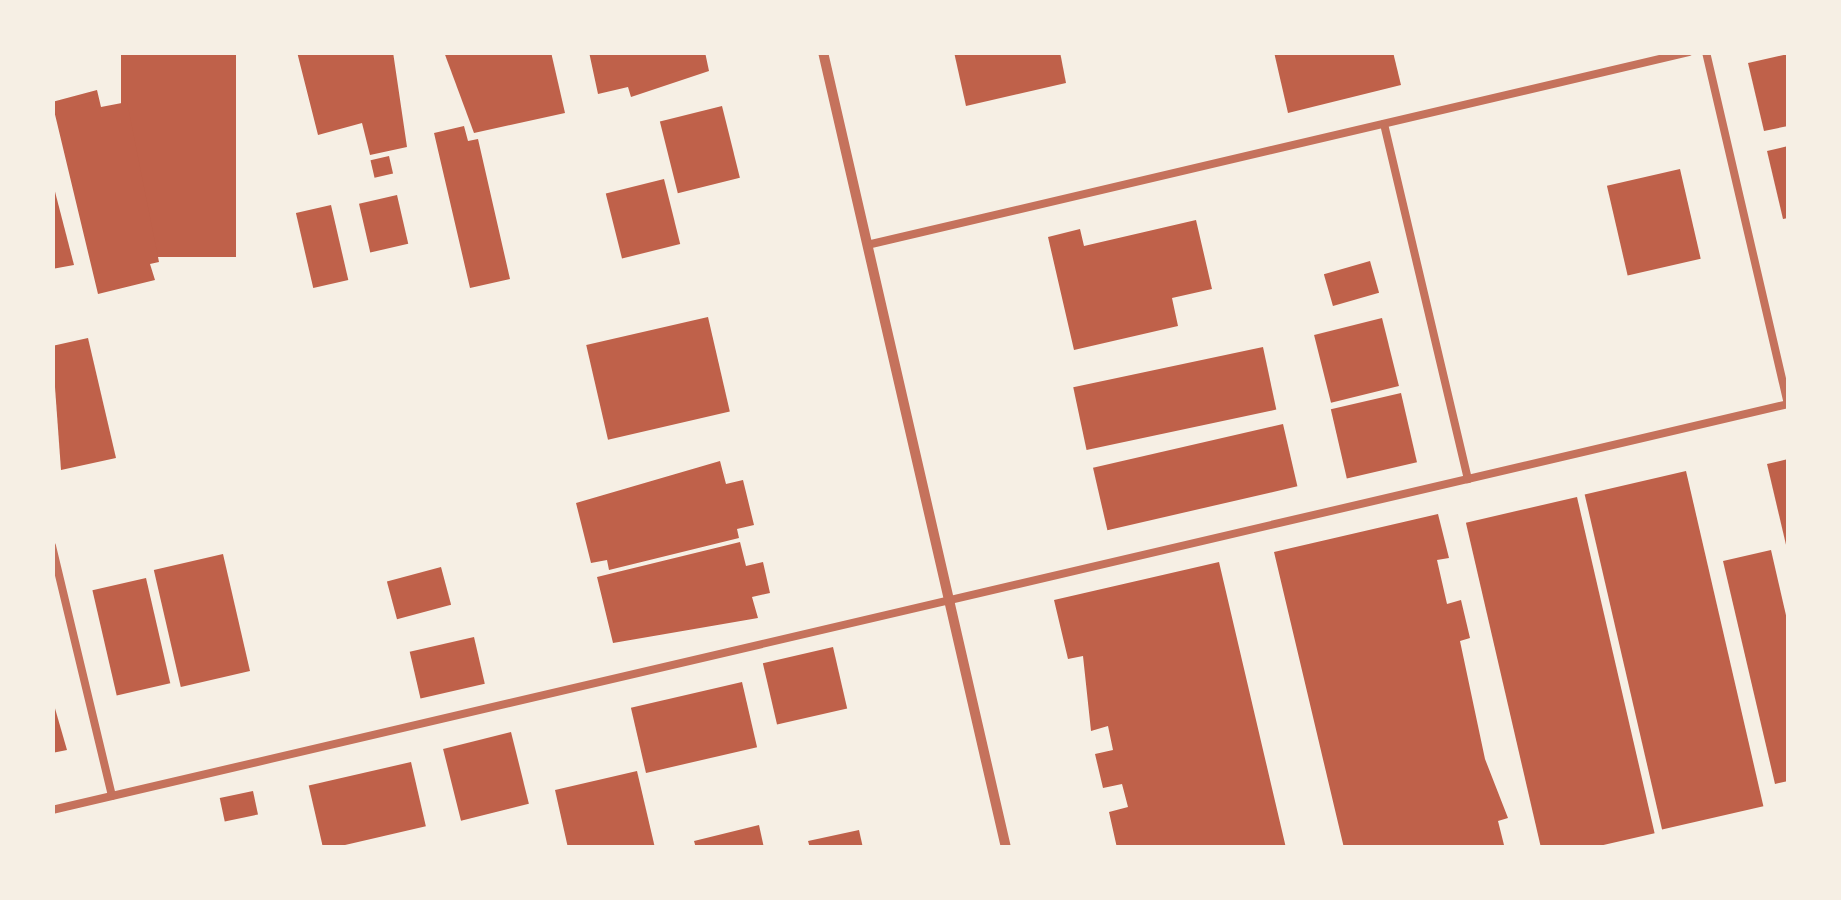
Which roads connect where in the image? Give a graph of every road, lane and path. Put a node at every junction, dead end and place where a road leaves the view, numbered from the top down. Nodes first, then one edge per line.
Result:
1 (824, 52) edge
2 (1689, 52) edge
3 (1706, 52) edge
4 (1384, 124) junction
5 (867, 245) junction
6 (1788, 404) edge
7 (1468, 479) junction
8 (52, 546) edge
9 (949, 600) junction
10 (112, 796) junction
11 (52, 810) edge
12 (1006, 848) edge

1 - 5 street
2 - 4 lane
3 - 6 lane
4 - 5 lane
4 - 7 lane
5 - 9 street
6 - 7 lane
7 - 9 lane
8 - 10 lane
9 - 10 lane
9 - 12 street
10 - 11 lane

